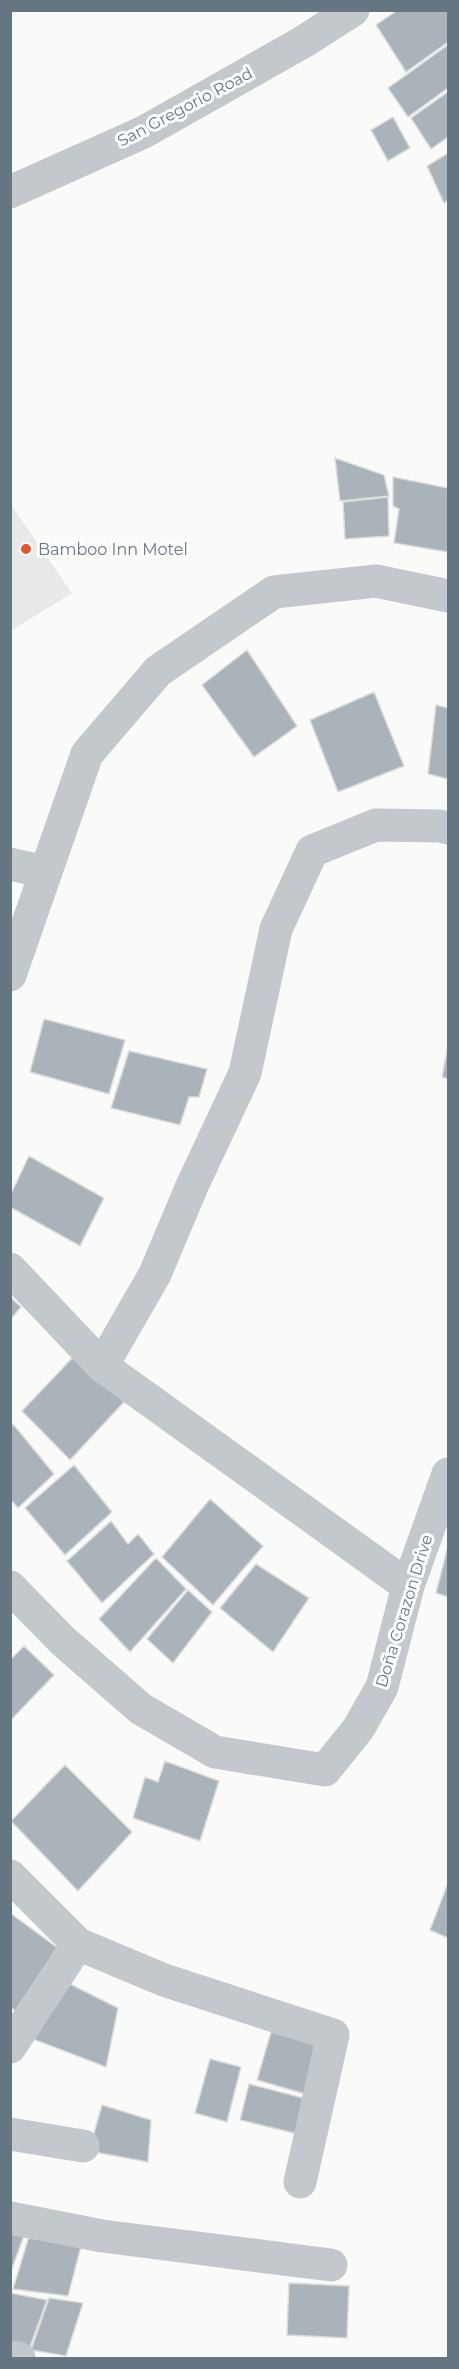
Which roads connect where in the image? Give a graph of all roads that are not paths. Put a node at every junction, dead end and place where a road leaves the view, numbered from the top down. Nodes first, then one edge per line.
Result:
1 (353, 10) edge
2 (10, 192) edge
3 (448, 596) edge
4 (448, 828) edge
5 (10, 864) edge
6 (45, 872) junction
7 (10, 975) edge
8 (10, 1269) edge
9 (102, 1366) junction
10 (448, 1474) edge
11 (408, 1586) junction
12 (10, 1587) edge
13 (10, 1876) edge
14 (78, 1944) junction
15 (10, 2047) edge
16 (10, 2134) edge
17 (83, 2146) dead end
18 (300, 2182) dead end
19 (10, 2218) edge
20 (331, 2265) dead end
21 (10, 2357) edge
22 (20, 2358) edge

1 - 2 street, San Gregorio Road
3 - 6 street
4 - 9 street
5 - 6 street
6 - 7 street
8 - 9 street
9 - 11 street
10 - 11 street, Doña Corazon Drive
11 - 12 street, Doña Corazon Drive
13 - 14 street
14 - 15 street
14 - 18 street
16 - 17 street
19 - 20 street
21 - 22 street

